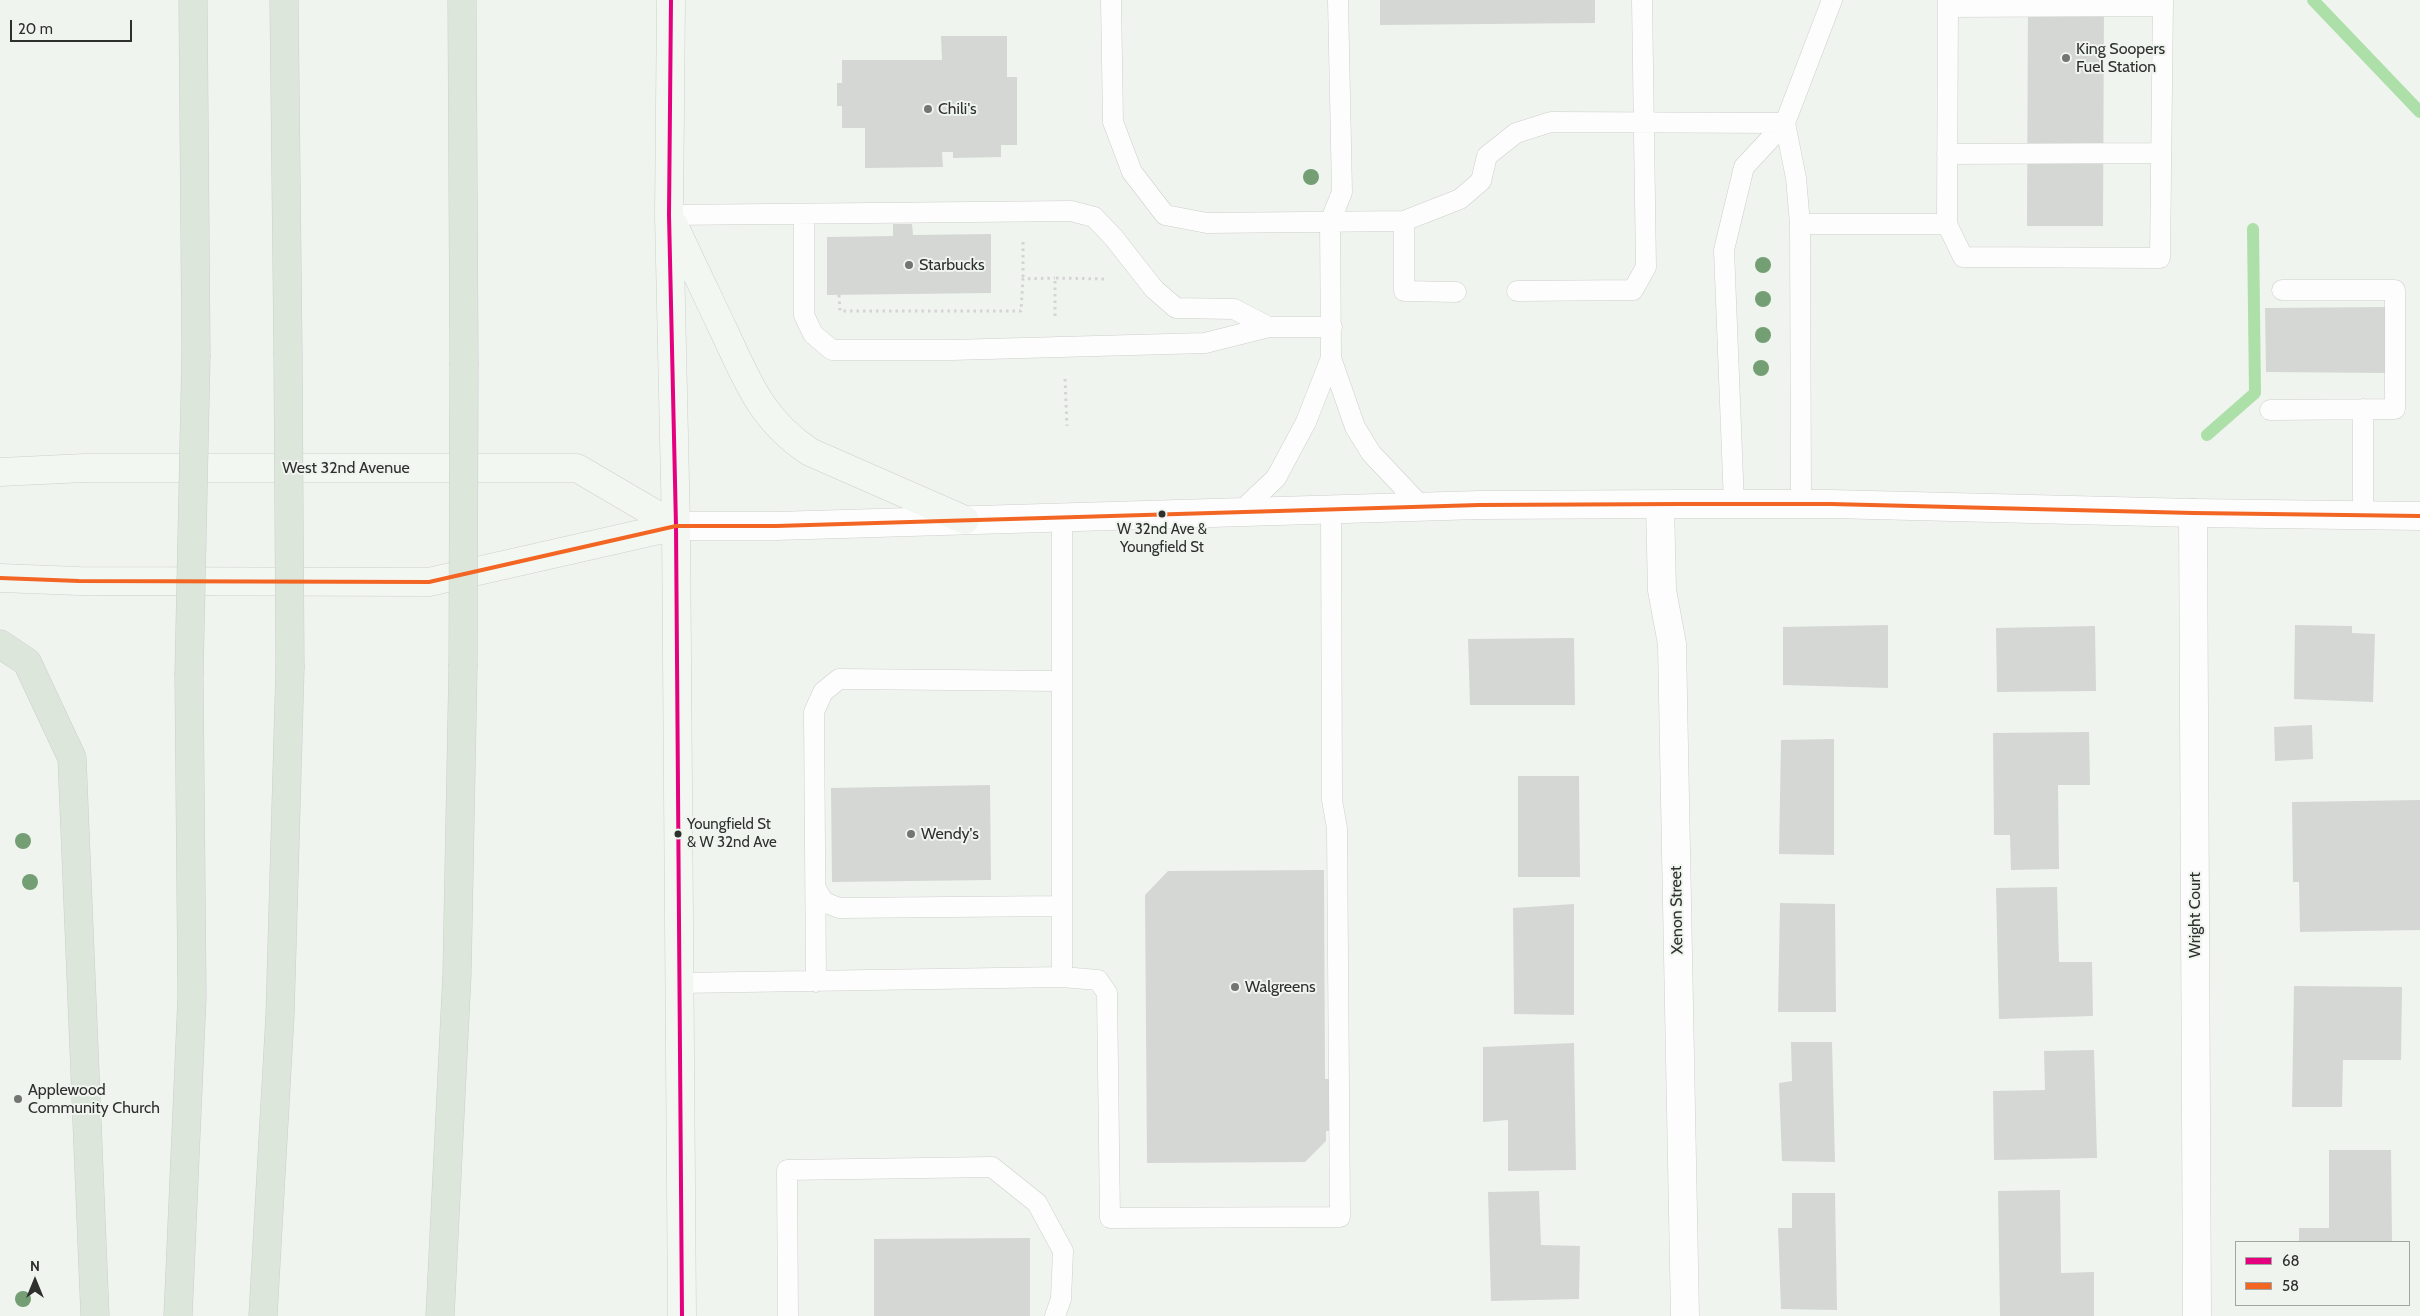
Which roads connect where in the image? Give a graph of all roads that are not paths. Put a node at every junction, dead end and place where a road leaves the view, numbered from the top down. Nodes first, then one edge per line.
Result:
1 (193, 0) edge
2 (284, 0) edge
3 (462, 0) edge
4 (671, 0) edge
5 (1111, 0) edge
6 (1338, 0) edge
7 (1642, 0) edge
8 (1832, 0) edge
9 (2163, 3) edge
10 (1948, 4) edge
11 (1642, 122) junction
12 (1785, 123) junction
13 (2161, 153) junction
14 (1947, 154) junction
15 (804, 214) junction
16 (669, 215) junction
17 (1404, 221) junction
18 (1330, 222) junction
19 (1800, 224) junction
20 (1947, 224) junction
21 (2282, 290) dead end
22 (1517, 291) dead end
23 (1456, 292) dead end
24 (1269, 328) junction
25 (1332, 328) junction
26 (1331, 358) junction
27 (2363, 409) junction
28 (2270, 410) dead end
29 (0, 472) edge
30 (1734, 504) junction
31 (1801, 504) junction
32 (1660, 505) junction
33 (1422, 507) junction
34 (1331, 509) junction
35 (1240, 512) junction
36 (2193, 513) junction
37 (2363, 516) junction
38 (2420, 516) edge
39 (1062, 518) junction
40 (964, 520) junction
41 (676, 526) junction
42 (0, 578) edge
43 (0, 644) edge
44 (1062, 681) junction
45 (816, 889) junction
46 (1062, 906) junction
47 (1062, 977) junction
48 (816, 982) junction
49 (680, 983) junction
50 (95, 1316) edge
51 (178, 1316) edge
52 (263, 1316) edge
53 (440, 1316) edge
54 (682, 1316) edge
55 (788, 1316) edge
56 (1054, 1316) edge
57 (1685, 1316) edge
58 (2198, 1316) edge

1 - 51 highway, bridge
2 - 52 highway, bridge
3 - 53 highway, bridge
4 - 16 main road
5 - 18 lane
6 - 18 lane
7 - 11 lane
8 - 12 lane
9 - 10 lane
9 - 13 lane
10 - 14 lane
11 - 12 lane
11 - 17 lane
11 - 22 lane
12 - 19 lane
12 - 30 lane
13 - 14 lane
13 - 20 lane
14 - 20 lane
15 - 16 lane
15 - 24 lane
15 - 24 lane
16 - 40 main road
16 - 41 main road
17 - 18 lane
17 - 23 lane
18 - 25 lane
19 - 20 lane
19 - 31 lane
21 - 27 lane
24 - 25 lane
25 - 26 lane
26 - 33 lane
26 - 35 lane
27 - 28 lane
27 - 37 lane
29 - 41 main road, West 32nd Avenue
30 - 31 street
30 - 32 street
31 - 36 street
32 - 33 street
32 - 57 street, Xenon Street
33 - 34 street
34 - 35 street
34 - 47 lane
35 - 39 street
36 - 37 street
36 - 58 street, Wright Court
37 - 38 street
39 - 40 street
39 - 44 lane
40 - 41 street
41 - 42 main road
41 - 49 main road
43 - 50 highway
44 - 45 lane
44 - 46 lane
45 - 46 lane
45 - 48 lane
46 - 47 lane
47 - 48 lane
48 - 49 lane
49 - 54 main road
55 - 56 lane

